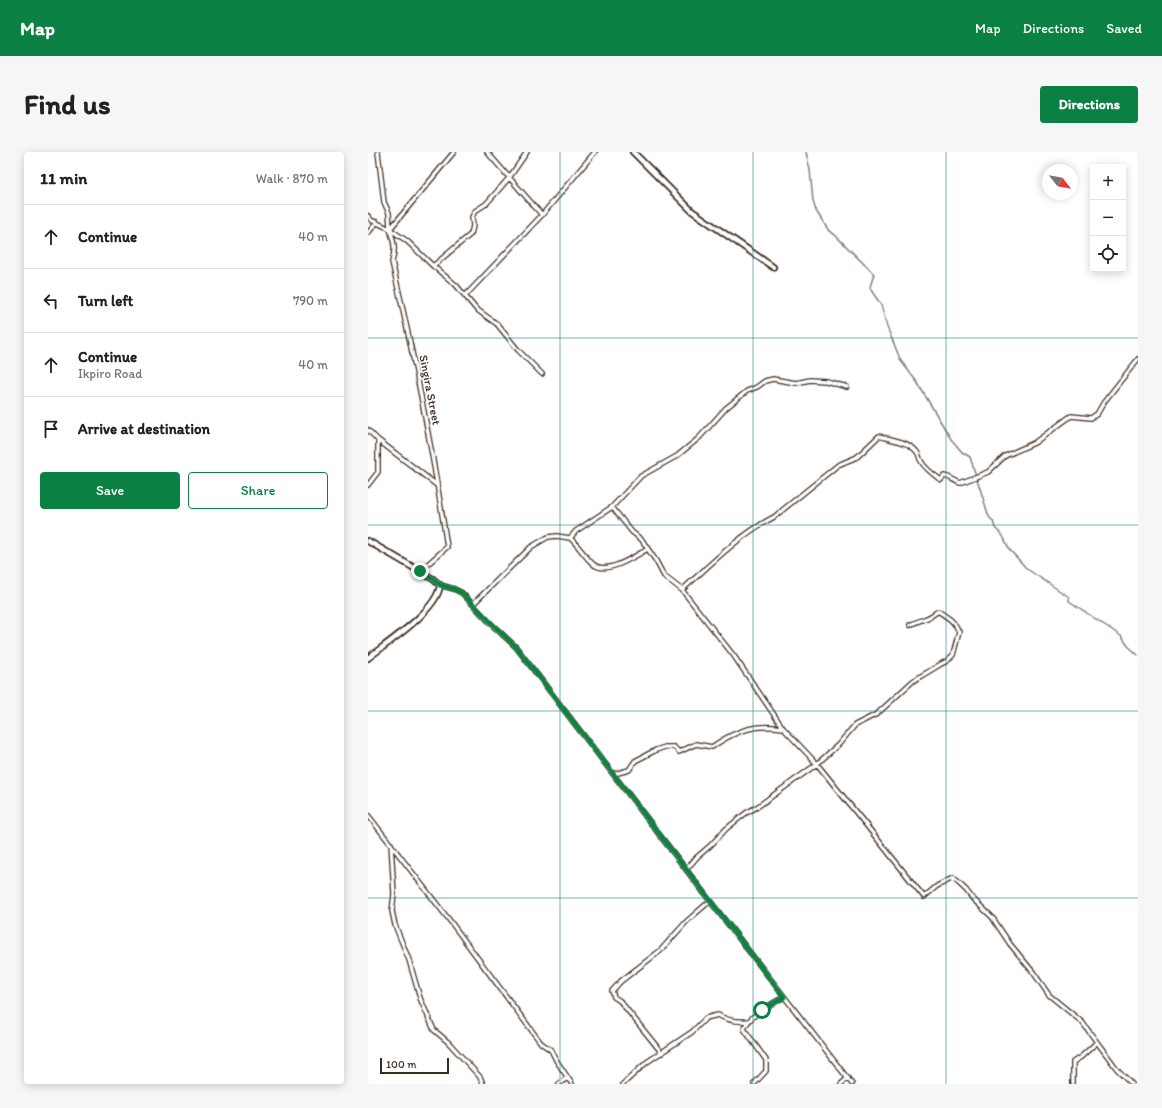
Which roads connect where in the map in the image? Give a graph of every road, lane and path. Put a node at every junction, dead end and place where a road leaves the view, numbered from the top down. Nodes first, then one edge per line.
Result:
1 (378, 152) edge
2 (454, 152) edge
3 (487, 152) edge
4 (527, 152) edge
5 (595, 152) edge
6 (633, 152) edge
7 (509, 178) junction
8 (542, 215) junction
9 (368, 216) edge
10 (377, 222) junction
11 (390, 229) junction
12 (368, 233) edge
13 (433, 266) junction
14 (773, 267) dead end
15 (465, 296) junction
16 (1138, 359) edge
17 (542, 374) dead end
18 (847, 387) dead end
19 (368, 430) edge
20 (378, 440) junction
21 (368, 485) edge
22 (438, 486) junction
23 (612, 507) junction
24 (570, 538) junction
25 (368, 541) edge
26 (648, 549) junction
27 (420, 571) junction
28 (440, 585) junction
29 (682, 590) junction
30 (473, 604) junction
31 (910, 625) dead end
32 (368, 658) edge
33 (783, 728) junction
34 (817, 764) junction
35 (614, 774) junction
36 (368, 815) edge
37 (391, 843) junction
38 (686, 870) junction
39 (710, 901) junction
40 (784, 997) junction
41 (749, 1020) junction
42 (1096, 1042) junction
43 (662, 1053) junction
44 (567, 1078) junction
45 (848, 1078) junction
46 (482, 1084) edge
47 (559, 1084) edge
48 (572, 1084) edge
49 (623, 1084) edge
50 (754, 1084) edge
51 (841, 1084) edge
52 (852, 1084) edge
53 (1073, 1084) edge
54 (1132, 1084) edge

1 - 11 street, Singira Street
2 - 11 street
3 - 7 street
4 - 7 street
5 - 8 street
6 - 14 street
7 - 8 street
7 - 13 street
8 - 15 street
9 - 10 street
10 - 11 street
10 - 12 street
11 - 13 street
11 - 22 street, Singira Street
13 - 15 street
15 - 17 street
16 - 29 street
18 - 23 street
19 - 20 street
20 - 21 street
20 - 22 street
22 - 27 street, Singira Street
23 - 24 street
23 - 26 street
24 - 26 street
24 - 30 street
25 - 27 street
26 - 29 street
27 - 28 street
28 - 30 street
28 - 32 street
29 - 33 street
30 - 35 street
31 - 34 street
33 - 34 street
33 - 35 street
34 - 38 street
34 - 42 street
35 - 38 street
36 - 37 street
37 - 44 street
37 - 46 street
38 - 39 street
39 - 40 street
39 - 43 street
40 - 41 street
40 - 45 street
41 - 43 street
41 - 50 street
42 - 53 street
42 - 54 street
43 - 49 street
44 - 47 street
44 - 48 street
45 - 51 street
45 - 52 street

